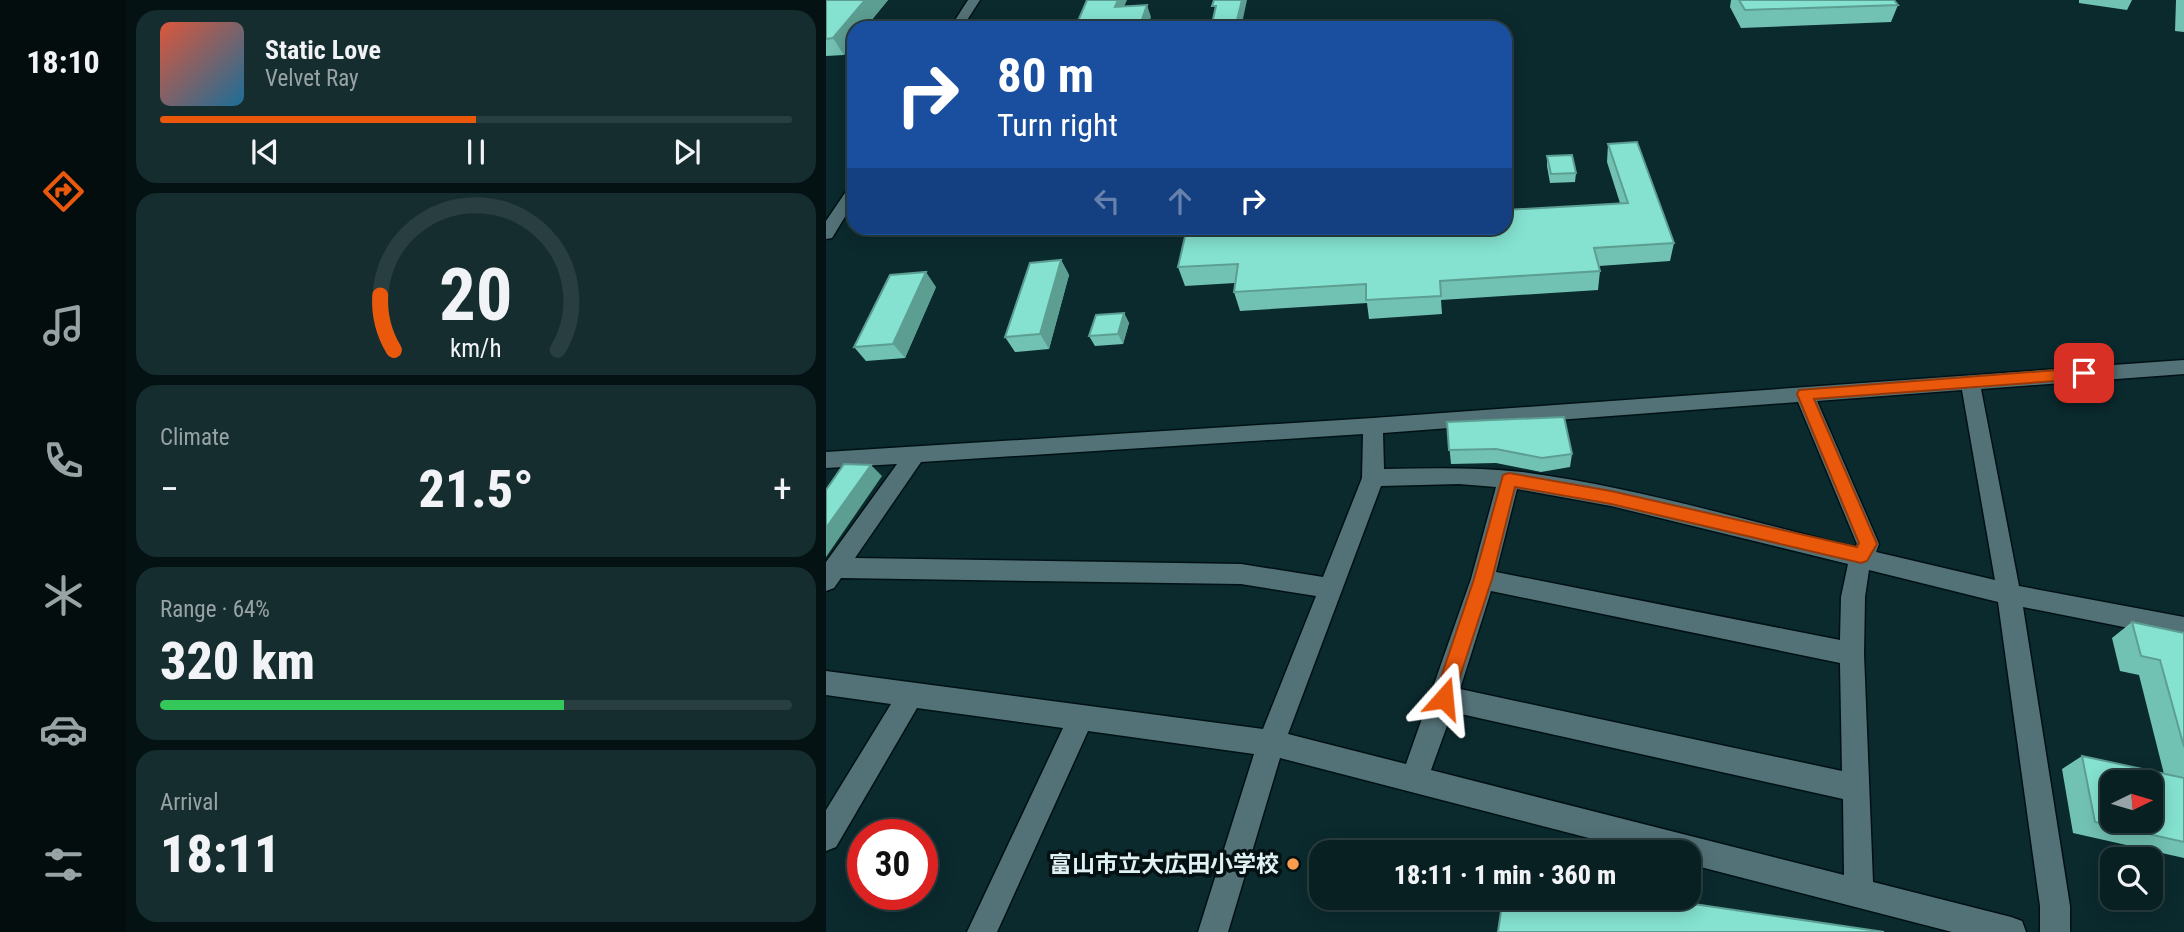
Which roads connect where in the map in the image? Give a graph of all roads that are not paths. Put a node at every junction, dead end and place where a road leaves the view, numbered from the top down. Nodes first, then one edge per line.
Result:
1 (974, 0) edge
2 (960, 21) edge
3 (847, 201) edge
4 (826, 234) edge
5 (2184, 367) edge
6 (1970, 381) junction
7 (1804, 394) junction
8 (1373, 426) junction
9 (915, 454) junction
10 (826, 460) edge
11 (1373, 478) junction
12 (1509, 480) junction
13 (1861, 556) junction
14 (831, 574) edge
15 (1483, 579) junction
16 (1331, 588) junction
17 (2009, 594) junction
18 (2184, 628) edge
19 (1852, 654) junction
20 (826, 683) edge
21 (911, 694) junction
22 (1444, 698) junction
23 (1081, 717) junction
24 (1271, 743) junction
25 (1414, 779) junction
26 (1856, 788) junction
27 (826, 837) edge
28 (1859, 893) junction
29 (982, 932) edge
30 (1213, 932) edge
31 (2011, 932) edge
32 (2055, 932) edge

1 - 2 street
3 - 4 street
5 - 6 street
6 - 7 street
6 - 17 street
7 - 8 street
7 - 13 street
8 - 9 street
8 - 11 street
9 - 10 street
9 - 14 street
11 - 12 street
11 - 16 street
12 - 13 street
12 - 15 street
13 - 17 street
13 - 19 street
14 - 16 street
15 - 19 street
15 - 22 street
16 - 24 street
17 - 18 street
17 - 32 street
19 - 26 street
20 - 21 street
21 - 23 street
21 - 27 street
22 - 25 street
22 - 26 street
23 - 24 street
23 - 29 street
24 - 25 street
24 - 30 street
25 - 28 street
26 - 28 street
28 - 31 street

